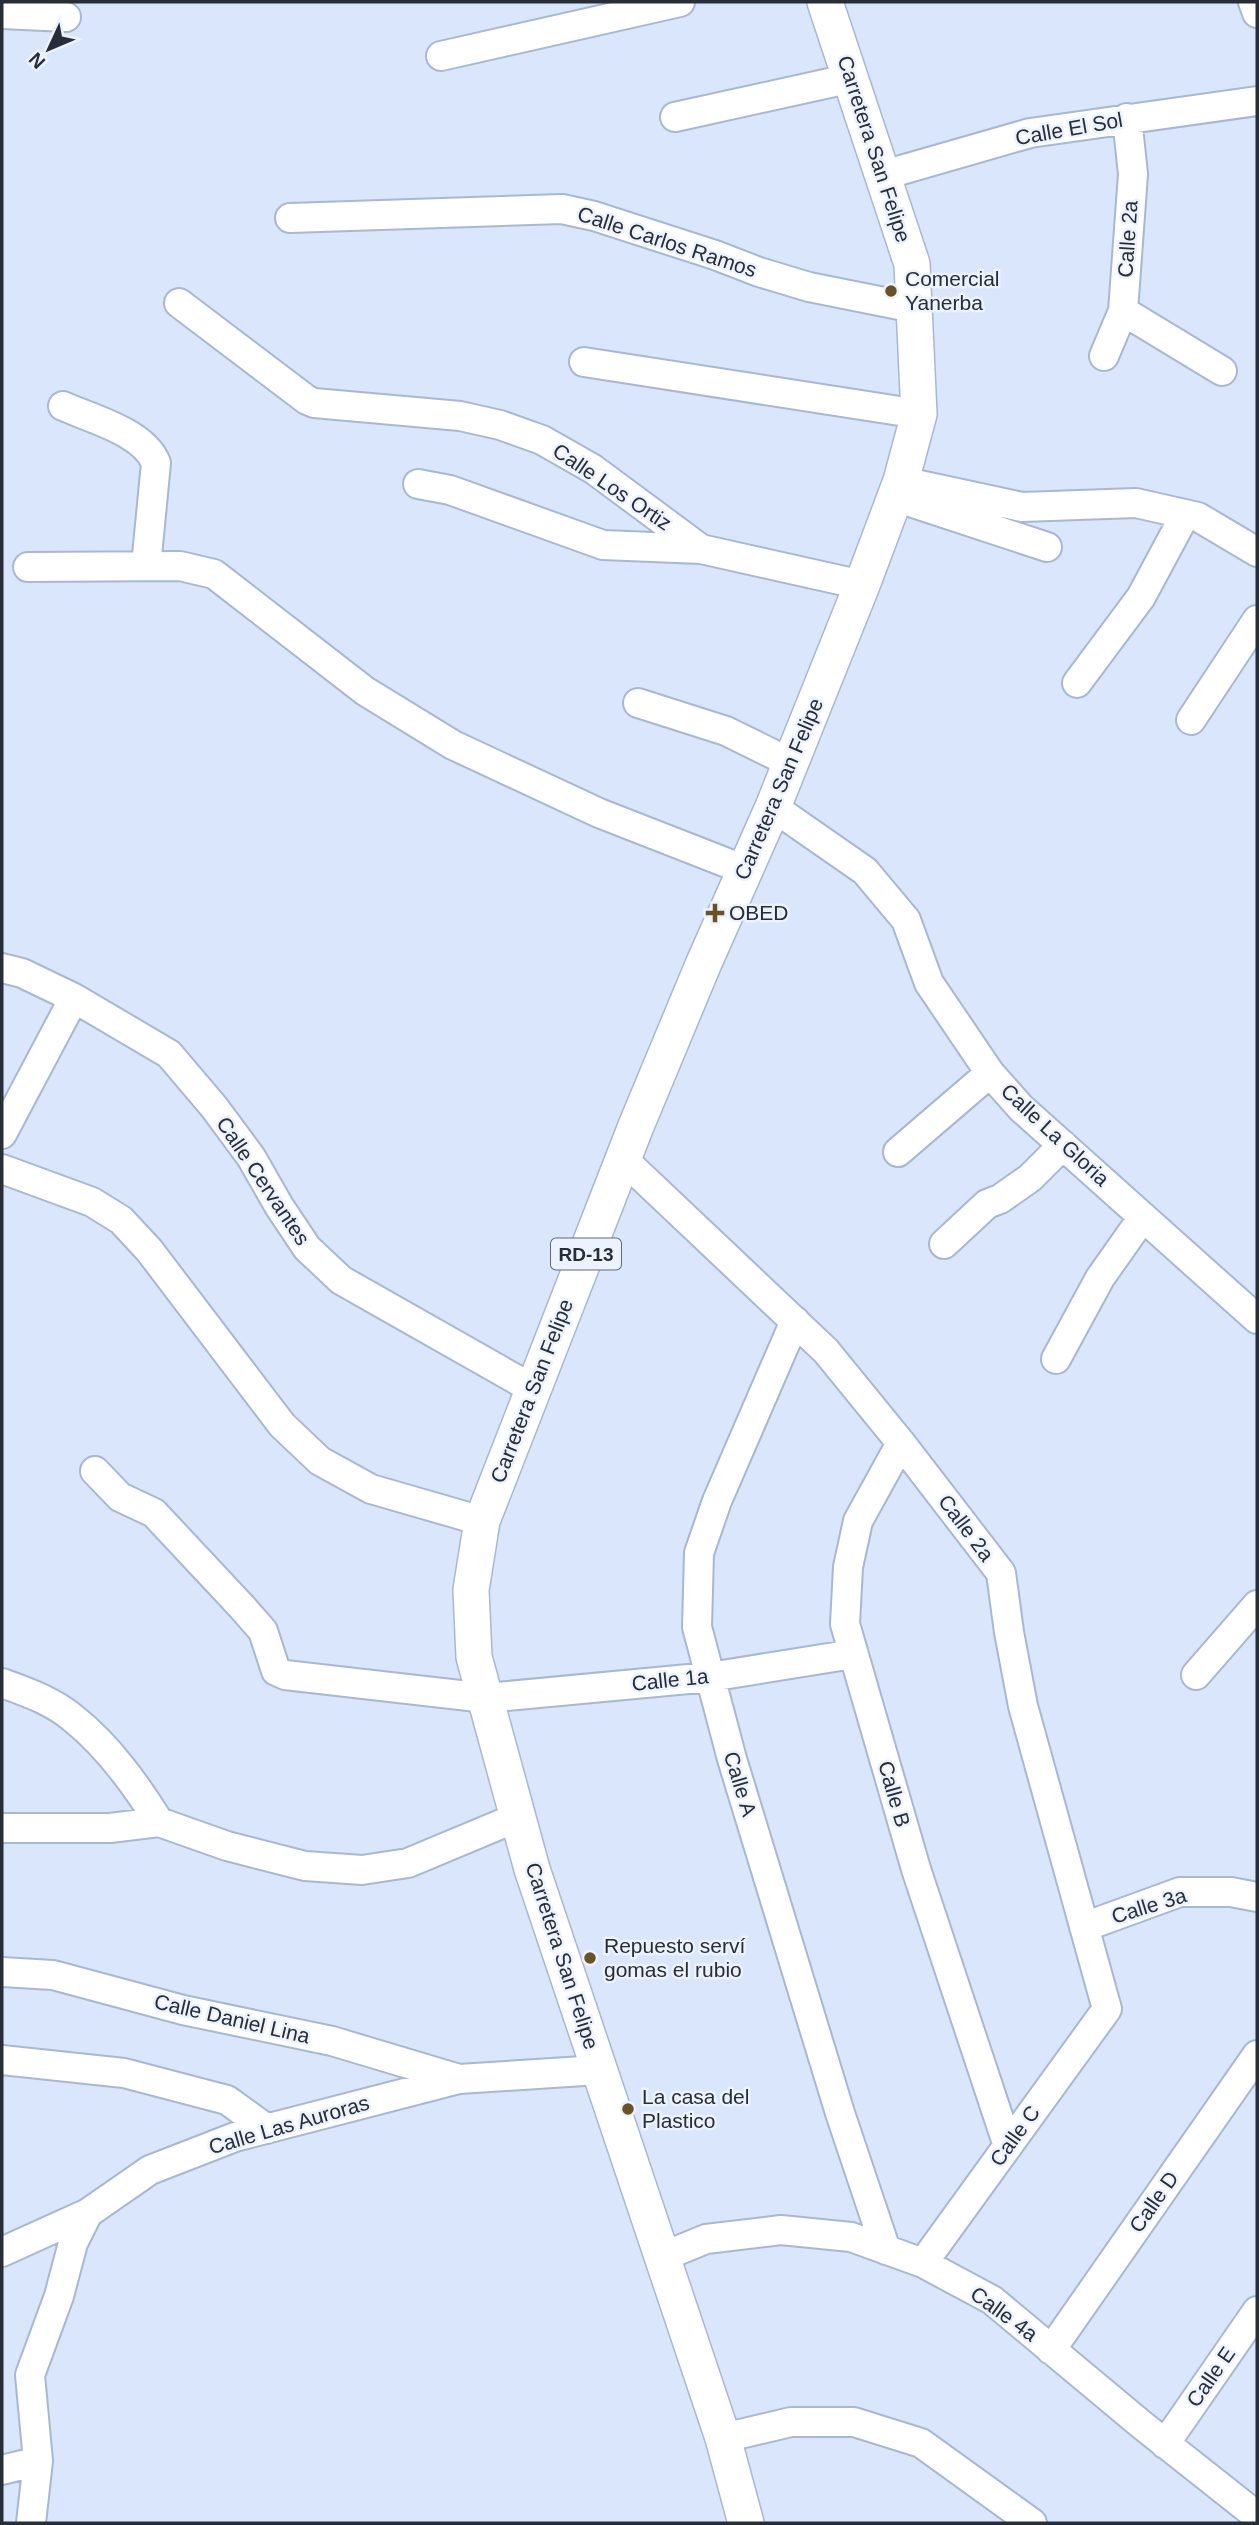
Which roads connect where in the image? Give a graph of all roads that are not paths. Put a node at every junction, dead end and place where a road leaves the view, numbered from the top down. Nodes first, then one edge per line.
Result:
1 (680, 2) edge
2 (825, 2) edge
3 (1253, 2) edge
4 (1257, 13) edge
5 (2, 14) edge
6 (66, 17) dead end
7 (442, 55) dead end
8 (852, 78) junction
9 (1257, 101) edge
10 (674, 117) dead end
11 (1127, 118) junction
12 (884, 175) junction
13 (290, 218) dead end
14 (179, 303) dead end
15 (914, 308) junction
16 (1123, 311) junction
17 (1104, 356) dead end
18 (584, 362) dead end
19 (1222, 371) dead end
20 (63, 406) dead end
21 (919, 414) junction
22 (418, 484) dead end
23 (898, 489) junction
24 (1185, 514) junction
25 (1047, 547) dead end
26 (701, 549) junction
27 (1257, 552) edge
28 (28, 566) dead end
29 (146, 566) junction
30 (862, 584) junction
31 (1257, 620) edge
32 (1077, 683) dead end
33 (638, 703) dead end
34 (1191, 720) dead end
35 (791, 763) junction
36 (773, 807) junction
37 (745, 870) junction
38 (2, 968) edge
39 (74, 998) junction
40 (990, 1073) junction
41 (2, 1135) edge
42 (1063, 1146) junction
43 (898, 1153) dead end
44 (623, 1159) junction
45 (2, 1169) edge
46 (1143, 1217) junction
47 (944, 1244) dead end
48 (1257, 1319) edge
49 (795, 1321) junction
50 (1056, 1359) dead end
51 (533, 1389) junction
52 (901, 1443) junction
53 (95, 1471) dead end
54 (482, 1521) junction
55 (1257, 1605) edge
56 (852, 1654) junction
57 (1196, 1675) dead end
58 (710, 1677) junction
59 (2, 1683) edge
60 (486, 1698) junction
61 (518, 1818) junction
62 (159, 1822) junction
63 (2, 1828) edge
64 (1257, 1897) edge
65 (1084, 1927) junction
66 (2, 1972) edge
67 (1107, 2009) joint
68 (1257, 2055) edge
69 (2, 2060) edge
70 (599, 2070) junction
71 (459, 2079) junction
72 (267, 2129) junction
73 (1007, 2146) junction
74 (88, 2213) junction
75 (886, 2250) junction
76 (2, 2252) edge
77 (662, 2257) junction
78 (923, 2263) junction
79 (1257, 2311) edge
80 (1051, 2350) junction
81 (723, 2438) junction
82 (1165, 2444) junction
83 (38, 2461) junction
84 (2, 2470) edge
85 (1257, 2516) edge
86 (31, 2523) edge
87 (746, 2523) edge
88 (1032, 2523) edge

1 - 7 street
2 - 8 main road, Carretera San Felipe / RD-13
3 - 4 street
5 - 6 street
8 - 10 street
8 - 12 main road, Carretera San Felipe / RD-13
9 - 11 street, Calle El Sol
11 - 12 street, Calle El Sol
11 - 16 street, Calle 2a
12 - 15 main road, Carretera San Felipe / RD-13
13 - 15 street, Calle Carlos Ramos
14 - 26 street, Calle Los Ortiz
15 - 21 main road, Carretera San Felipe / RD-13
16 - 17 street, Calle 2a
16 - 19 street
18 - 21 street
20 - 29 street
21 - 23 main road, Carretera San Felipe / RD-13
22 - 26 street
23 - 24 street
23 - 25 street
23 - 30 main road, Carretera San Felipe / RD-13
24 - 27 street
24 - 32 street
26 - 30 street, Calle Los Ortiz
28 - 29 street
29 - 37 street
30 - 35 main road, Carretera San Felipe / RD-13
31 - 34 street
33 - 35 street
35 - 36 main road, Carretera San Felipe / RD-13
36 - 37 main road, Carretera San Felipe / RD-13
36 - 40 street, Calle La Gloria
37 - 44 main road, Carretera San Felipe / RD-13
38 - 39 street, Calle Cervantes
39 - 41 street
39 - 51 street, Calle Cervantes
40 - 42 street, Calle La Gloria
40 - 43 street
42 - 46 street, Calle La Gloria
42 - 47 street
44 - 49 street, Calle 2a
44 - 51 main road, Carretera San Felipe / RD-13
45 - 54 street
46 - 48 street, Calle La Gloria
46 - 50 street
49 - 52 street, Calle 2a
49 - 58 street, Calle A
51 - 54 main road, Carretera San Felipe / RD-13
52 - 56 street, Calle B
52 - 65 street, Calle 2a
53 - 60 street, Calle 1a
54 - 60 main road, Carretera San Felipe / RD-13
55 - 57 street
56 - 58 street, Calle 1a
56 - 73 street, Calle B
58 - 60 street, Calle 1a
58 - 75 street, Calle A
59 - 62 street
60 - 61 main road, Carretera San Felipe / RD-13
61 - 62 street
61 - 70 main road, Carretera San Felipe / RD-13
62 - 63 street
64 - 65 street, Calle 3a
65 - 67 street, Calle 2a
66 - 71 street, Calle Daniel Lina
67 - 73 street, Calle C
68 - 80 street, Calle D
69 - 72 street
70 - 71 street, Calle Las Auroras
70 - 77 main road, Carretera San Felipe / RD-13
71 - 72 street, Calle Las Auroras
72 - 74 street, Calle Las Auroras
73 - 78 street, Calle C
74 - 76 street, Calle Las Auroras
74 - 83 street
75 - 77 street, Calle 4a
75 - 78 street, Calle 4a
77 - 81 main road, Carretera San Felipe / RD-13
78 - 80 street, Calle 4a
79 - 82 street, Calle E
80 - 82 street, Calle 4a
81 - 87 main road, Carretera San Felipe / RD-13
81 - 88 street
82 - 85 street, Calle 4a
83 - 84 street
83 - 86 street

